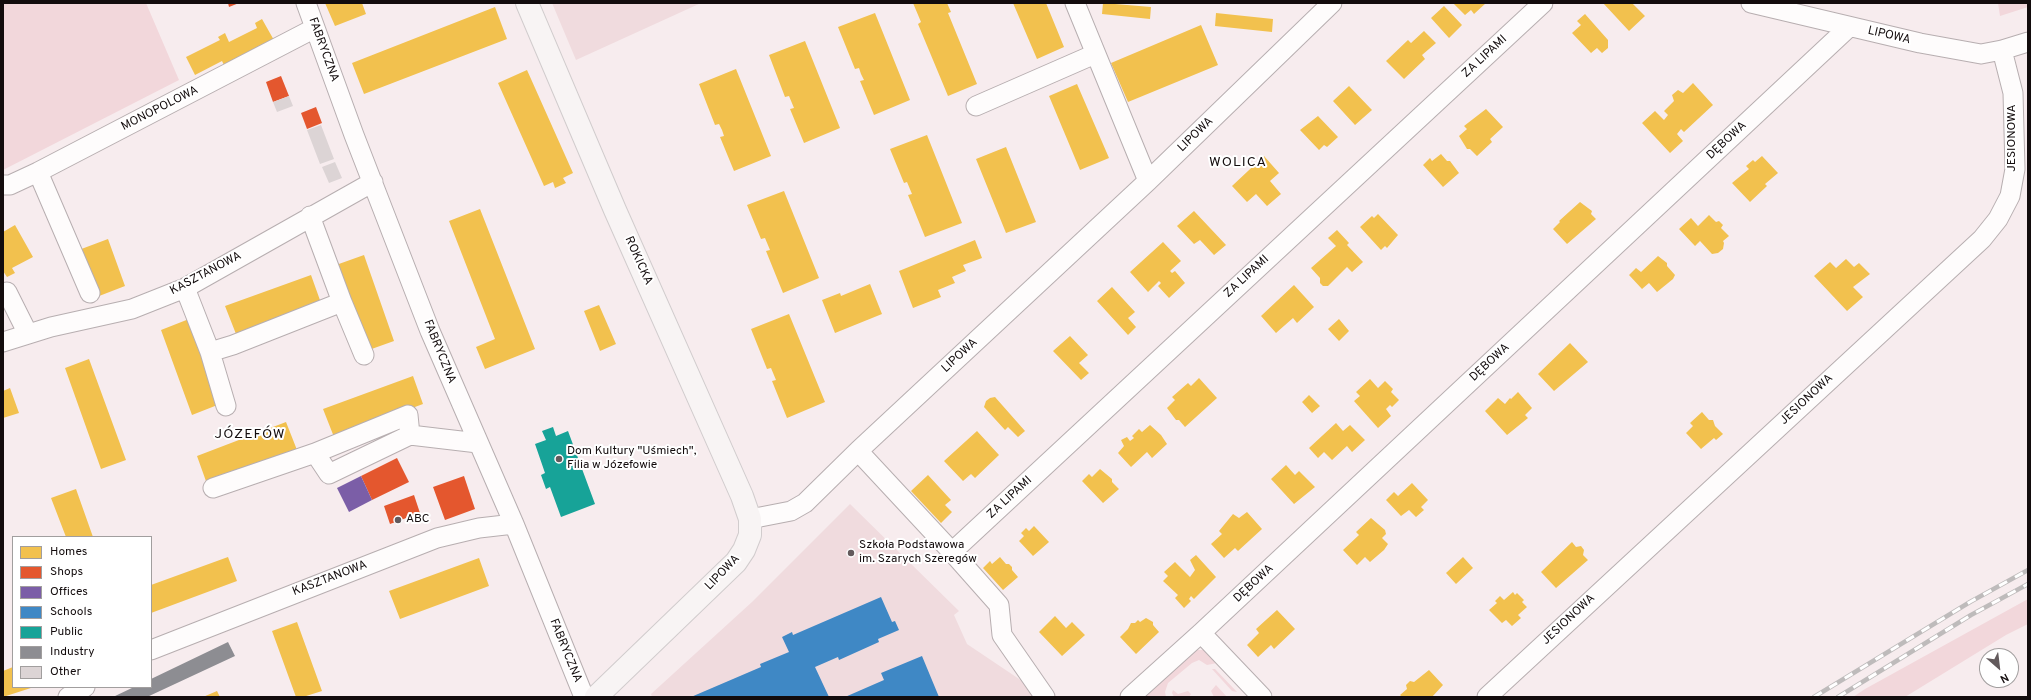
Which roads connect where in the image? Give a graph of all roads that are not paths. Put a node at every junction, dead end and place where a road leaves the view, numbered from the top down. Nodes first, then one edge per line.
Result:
1 (306, 3) edge
2 (527, 3) edge
3 (1075, 3) edge
4 (1332, 3) edge
5 (1543, 3) edge
6 (1751, 3) edge
7 (1848, 27) junction
8 (315, 28) junction
9 (2028, 42) edge
10 (2002, 50) junction
11 (1095, 54) junction
12 (976, 106) dead end
13 (38, 172) junction
14 (1148, 181) junction
15 (373, 182) junction
16 (3, 185) edge
17 (310, 216) junction
18 (185, 288) junction
19 (90, 293) dead end
20 (3, 294) edge
21 (342, 302) junction
22 (28, 334) junction
23 (3, 342) edge
24 (210, 352) junction
25 (364, 355) dead end
26 (226, 406) dead end
27 (410, 435) junction
28 (478, 443) junction
29 (858, 451) junction
30 (315, 453) junction
31 (213, 488) dead end
32 (750, 519) junction
33 (514, 524) junction
34 (952, 552) junction
35 (1202, 633) junction
36 (152, 650) edge
37 (83, 688) edge
38 (68, 697) edge
39 (584, 697) edge
40 (596, 697) edge
41 (1046, 697) edge
42 (1130, 697) edge
43 (1262, 697) edge
44 (1487, 697) edge

1 - 8 street, FABRYCZNA
2 - 32 main road, ROKICKA
3 - 11 street
4 - 14 street, LIPOWA
5 - 34 street, ZA LIPAMI
6 - 7 street, LIPOWA
7 - 10 street, LIPOWA
7 - 35 street, DĘBOWA
8 - 13 street, MONOPOLOWA
8 - 15 street, FABRYCZNA
9 - 10 street, LIPOWA
10 - 44 street, JESIONOWA
11 - 12 street
11 - 14 street
13 - 16 street, MONOPOLOWA
13 - 19 street
14 - 29 street, LIPOWA
15 - 17 street, KASZTANOWA
15 - 28 street, FABRYCZNA
17 - 18 street, KASZTANOWA
17 - 21 street
18 - 22 street, KASZTANOWA
18 - 24 street
20 - 22 street
21 - 24 street
21 - 25 street
22 - 23 street, KASZTANOWA
24 - 26 street
27 - 28 street
27 - 30 street
27 - 30 street
28 - 33 street, FABRYCZNA
29 - 32 street, LIPOWA
29 - 34 street
30 - 31 street
32 - 40 main road, LIPOWA
33 - 36 street, KASZTANOWA
33 - 39 street, FABRYCZNA
34 - 41 street
35 - 42 street, DĘBOWA
35 - 43 street
37 - 38 street

